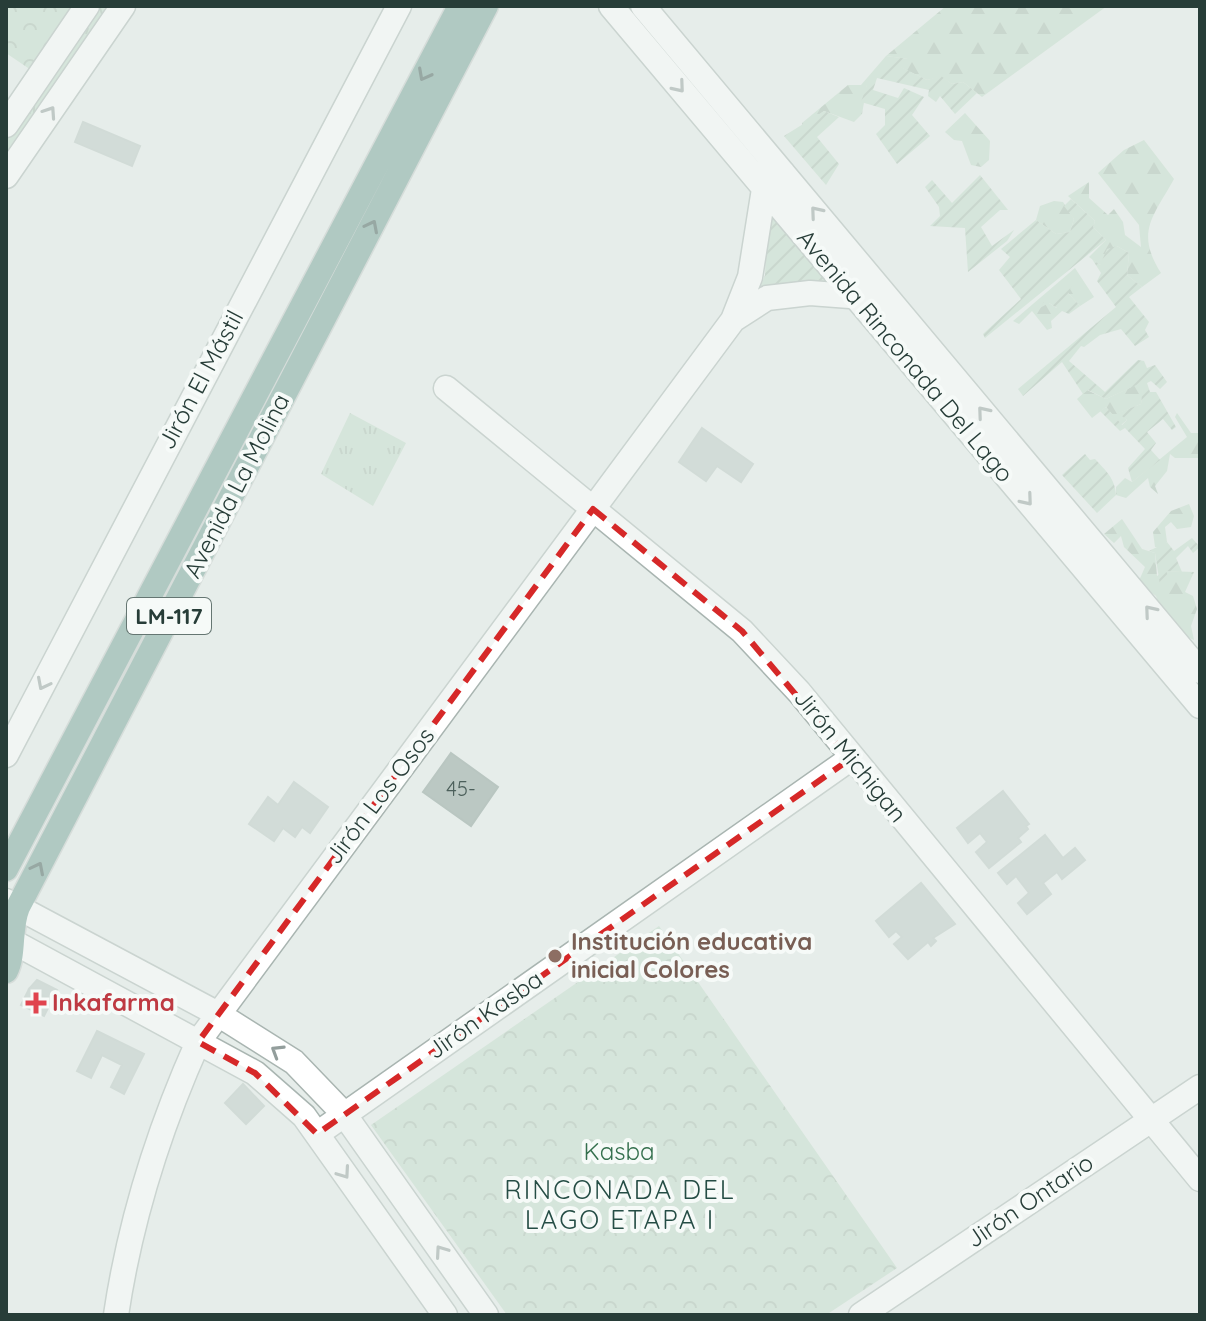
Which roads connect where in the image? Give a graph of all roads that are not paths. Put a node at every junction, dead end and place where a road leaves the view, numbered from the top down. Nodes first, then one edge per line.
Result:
1 (87, 6) edge
2 (123, 6) edge
3 (399, 6) edge
4 (460, 6) edge
5 (486, 6) edge
6 (611, 6) edge
7 (643, 6) edge
8 (674, 42) junction
9 (655, 58) junction
10 (6, 125) edge
11 (783, 173) junction
12 (6, 176) edge
13 (764, 189) junction
14 (880, 290) junction
15 (336, 295) junction
16 (857, 299) junction
17 (733, 320) junction
18 (446, 388) dead end
19 (250, 407) junction
20 (593, 509) junction
21 (1200, 671) edge
22 (1200, 706) edge
23 (6, 755) edge
24 (850, 759) junction
25 (6, 869) edge
26 (12, 904) edge
27 (8, 939) edge
28 (6, 971) edge
29 (218, 1014) junction
30 (198, 1042) junction
31 (1200, 1087) edge
32 (344, 1114) junction
33 (1152, 1120) junction
34 (317, 1134) junction
35 (1200, 1179) edge
36 (116, 1315) edge
37 (445, 1315) edge
38 (486, 1315) edge
39 (861, 1315) edge

1 - 10 street
12 -> 2 street
3 -> 23 street, Jirón El Mástil
4 -> 19 main road, Avenida La Molina / LM-117
15 -> 5 main road, Avenida La Molina / LM-117
6 - 9 street, Avenida Rinconada Del Lago
7 - 8 street, Avenida Rinconada Del Lago
8 - 9 street
8 - 11 street, Avenida Rinconada Del Lago
9 -> 13 street, Avenida Rinconada Del Lago
11 - 13 street
14 -> 11 street, Avenida Rinconada Del Lago
13 - 16 street, Avenida Rinconada Del Lago
13 - 17 street, Jirón Los Osos
14 - 16 street, Jirón Los Osos
21 -> 14 street, Avenida Rinconada Del Lago
15 - 19 main road
26 -> 15 main road, Avenida La Molina / LM-117
16 - 17 street, Jirón Los Osos
16 -> 22 street, Avenida Rinconada Del Lago
17 - 20 street, Jirón Los Osos
18 - 20 street, Jirón Michigan
19 - 25 main road, Avenida La Molina / LM-117
20 - 24 street, Jirón Michigan
20 - 29 street, Jirón Los Osos
24 - 32 street, Jirón Kasba
24 - 33 street, Jirón Michigan
26 - 27 main road, Avenida La Molina / LM-117
26 - 29 street
27 - 28 main road, Avenida La Molina / LM-117
27 - 30 street
29 - 30 street, Jirón Los Osos
32 -> 29 street
30 - 34 street
30 - 36 street, Jirón Los Osos
31 - 33 street, Jirón Ontario
32 - 34 street, Jirón Kasba
38 -> 32 street
33 - 35 street, Jirón Michigan
33 - 39 street, Jirón Ontario
34 -> 37 street

